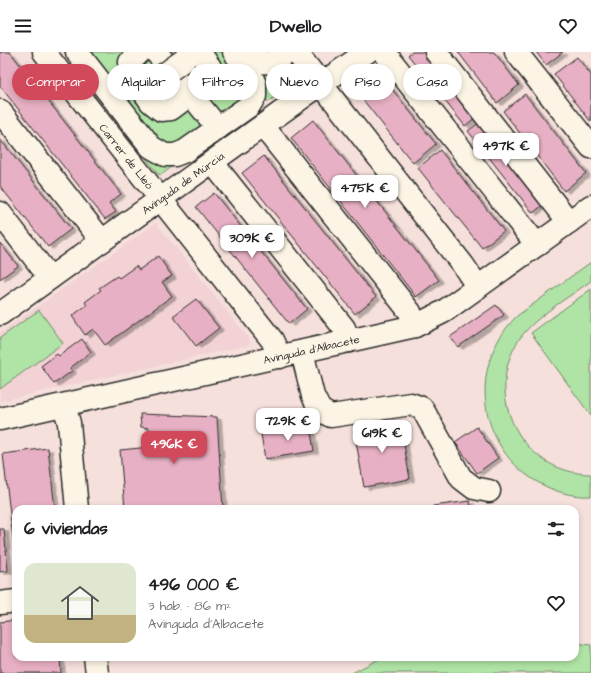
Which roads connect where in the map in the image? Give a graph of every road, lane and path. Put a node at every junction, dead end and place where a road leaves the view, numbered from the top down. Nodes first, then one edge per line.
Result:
1 (44, 52) edge
2 (77, 52) edge
3 (140, 52) edge
4 (156, 52) edge
5 (234, 52) edge
6 (252, 52) edge
7 (288, 52) edge
8 (296, 52) edge
9 (367, 52) edge
10 (384, 52) edge
11 (436, 52) edge
12 (516, 52) edge
13 (193, 55) edge
14 (130, 64) edge
15 (180, 64) edge
16 (206, 64) edge
17 (305, 64) edge
18 (333, 76) edge
19 (188, 90) edge
20 (188, 96) edge
21 (333, 99) edge
22 (131, 100) edge
23 (151, 100) edge
24 (196, 100) edge
25 (299, 100) edge
26 (121, 108) junction
27 (0, 111) edge
28 (263, 126) junction
29 (218, 128) junction
30 (591, 147) edge
31 (212, 162) junction
32 (161, 199) junction
33 (591, 206) edge
34 (0, 213) edge
35 (569, 222) junction
36 (102, 241) junction
37 (537, 245) junction
38 (50, 278) junction
39 (478, 287) junction
40 (0, 314) edge
41 (415, 326) junction
42 (349, 341) junction
43 (302, 352) junction
44 (280, 357) junction
45 (64, 405) junction
46 (0, 419) edge
47 (489, 491) dead end
48 (77, 505) edge
49 (12, 602) edge
50 (0, 603) edge
51 (96, 661) edge
52 (97, 673) edge

1 - 32 street, Carrer de Lleó
2 - 26 street
3 - 14 street
4 - 19 street
5 - 29 street
6 - 7 street
8 - 17 street
9 - 18 street, Avinguda de Múrcia
10 - 37 street
11 - 35 street
12 - 30 street
13 - 15 street, bridge
13 - 16 street
20 - 23 street
21 - 39 street
22 - 26 street
24 - 29 street
25 - 28 street, Avinguda de Múrcia
26 - 29 street
27 - 36 street
28 - 31 street, Avinguda de Múrcia
28 - 41 street
31 - 32 street, Avinguda de Múrcia
31 - 42 street
32 - 36 street, Avinguda de Múrcia
32 - 44 street, Carrer de Lleó
33 - 35 street, Avinguda d'Albacete
34 - 38 street
35 - 37 street, Avinguda d'Albacete
36 - 38 street, Avinguda de Múrcia
37 - 39 street, Avinguda d'Albacete
38 - 40 street, Avinguda de Múrcia
39 - 41 street, Avinguda d'Albacete
41 - 42 street, Avinguda d'Albacete
42 - 43 street, Avinguda d'Albacete
43 - 44 street, Avinguda d'Albacete
43 - 47 street
44 - 45 street, Avinguda d'Albacete
45 - 46 street, Avinguda d'Albacete
45 - 48 street
49 - 50 street
51 - 52 street

